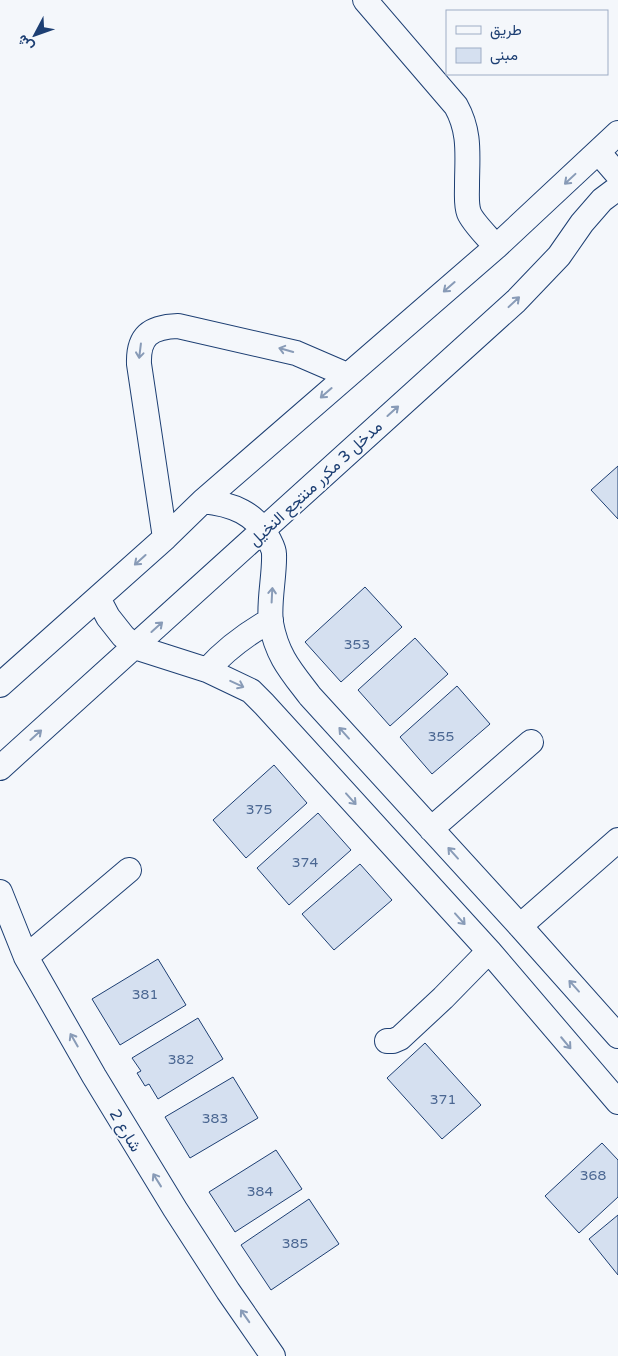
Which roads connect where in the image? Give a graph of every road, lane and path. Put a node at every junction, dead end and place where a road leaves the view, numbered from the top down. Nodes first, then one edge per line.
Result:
1 (365, 0) edge
2 (618, 133) edge
3 (599, 153) junction
4 (618, 175) edge
5 (618, 188) edge
6 (496, 247) junction
7 (347, 375) junction
8 (203, 501) junction
9 (264, 530) junction
10 (165, 538) junction
11 (98, 598) junction
12 (271, 620) junction
13 (135, 647) junction
14 (207, 670) junction
15 (0, 686) edge
16 (531, 742) dead end
17 (0, 768) edge
18 (431, 829) junction
19 (618, 840) edge
20 (129, 870) dead end
21 (0, 892) edge
22 (520, 926) junction
23 (489, 951) junction
24 (26, 957) junction
25 (616, 1029) edge
26 (387, 1041) dead end
27 (618, 1102) edge
28 (273, 1356) edge

1 - 6 street
2 - 3 street
3 - 4 street
3 -> 6 street
9 -> 5 street, مدخل 3 مكرر منتجع النخيل
6 -> 7 street
7 -> 8 street
7 -> 10 street
8 - 9 street
8 - 10 street
12 -> 9 street
13 -> 9 street, مدخل 3 مكرر منتجع النخيل
10 -> 11 street
11 - 13 street
11 - 15 street
12 - 14 street
18 -> 12 street
13 - 14 street
17 -> 13 street, مدخل 3 مكرر منتجع النخيل
14 -> 23 street
16 - 18 street
22 -> 18 street
19 - 22 street
20 - 24 street
21 - 24 street, شارع 2
25 -> 22 street
23 - 26 street
23 -> 27 street
28 -> 24 street, شارع 2

